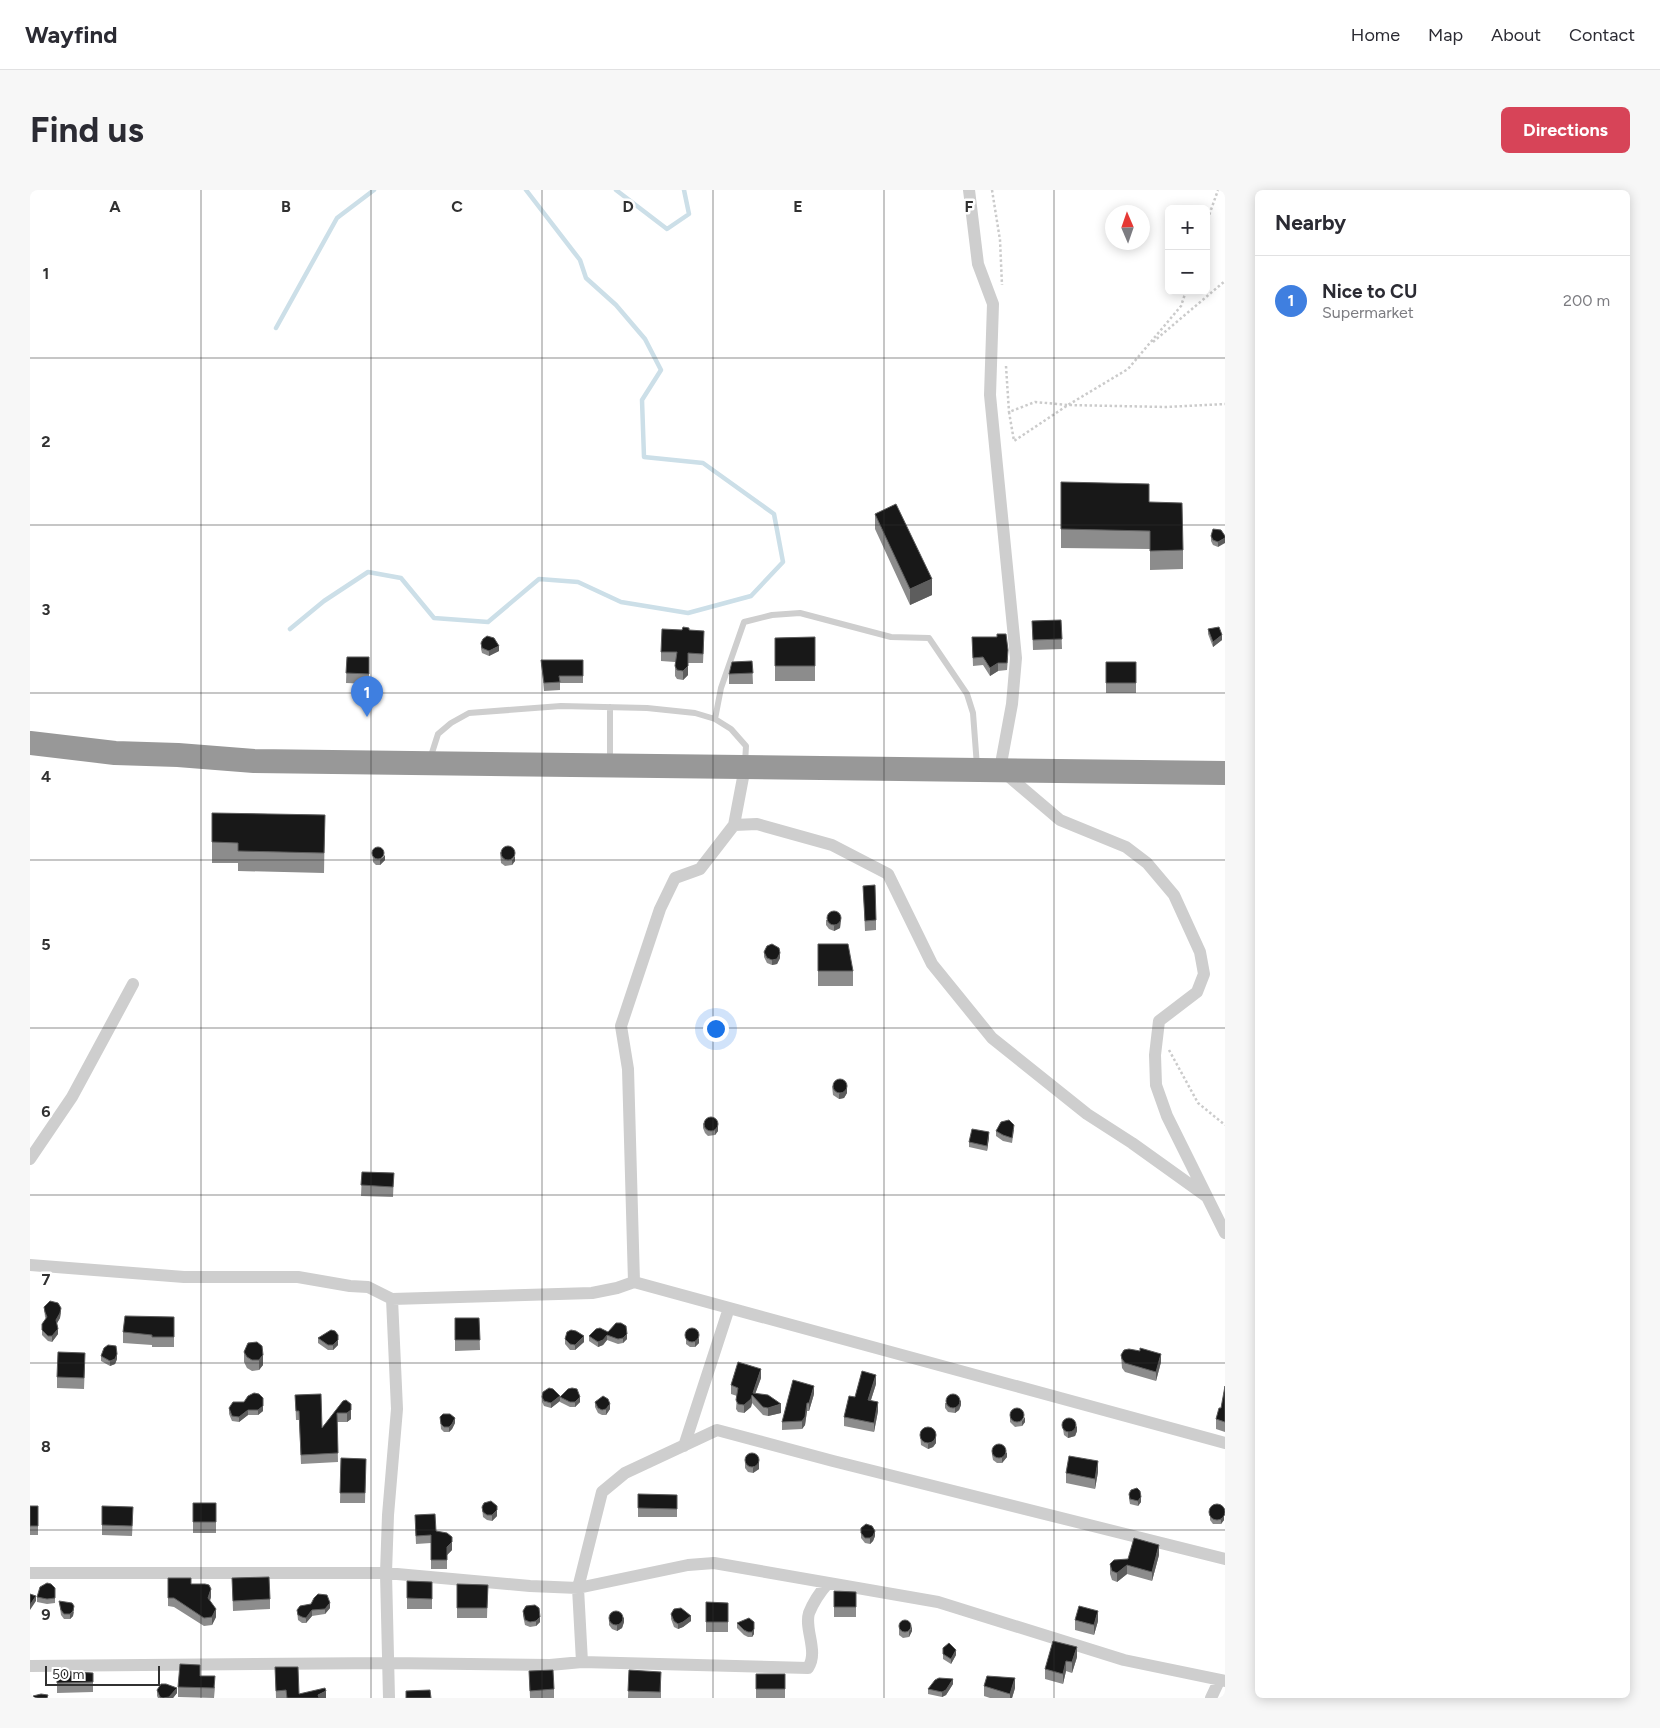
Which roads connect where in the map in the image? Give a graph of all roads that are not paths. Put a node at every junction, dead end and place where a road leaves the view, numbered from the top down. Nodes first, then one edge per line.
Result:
1 (969, 190) edge
2 (610, 707) junction
3 (716, 719) junction
4 (30, 743) edge
5 (429, 763) junction
6 (610, 764) junction
7 (745, 766) junction
8 (988, 769) junction
9 (1225, 773) edge
10 (734, 825) junction
11 (133, 984) dead end
12 (30, 1159) edge
13 (1208, 1197) junction
14 (1225, 1219) edge
15 (1225, 1233) edge
16 (30, 1265) edge
17 (634, 1282) junction
18 (392, 1299) junction
19 (729, 1308) junction
20 (1225, 1443) edge
21 (684, 1446) junction
22 (1225, 1559) edge
23 (30, 1573) edge
24 (386, 1573) junction
25 (828, 1583) junction
26 (578, 1588) junction
27 (582, 1662) junction
28 (388, 1663) junction
29 (30, 1666) edge
30 (1222, 1681) edge
31 (389, 1698) edge
32 (1211, 1698) edge

1 - 8 street
2 - 3 lane
2 - 5 lane
2 - 6 lane
3 - 7 lane
3 - 8 lane
4 - 5 highway
5 - 6 highway
6 - 7 highway
7 - 8 highway
7 - 10 street
8 - 9 highway
8 - 13 street
10 - 13 street
10 - 17 street
11 - 12 street
13 - 14 street
13 - 15 street
16 - 18 street
17 - 18 street
17 - 19 street
18 - 24 street
19 - 20 street
19 - 21 street
21 - 22 street
21 - 26 street
23 - 24 street
24 - 26 street
24 - 28 street
25 - 26 street
25 - 27 street
25 - 30 street
26 - 27 street
27 - 28 street
28 - 29 street
28 - 31 street
30 - 32 street

